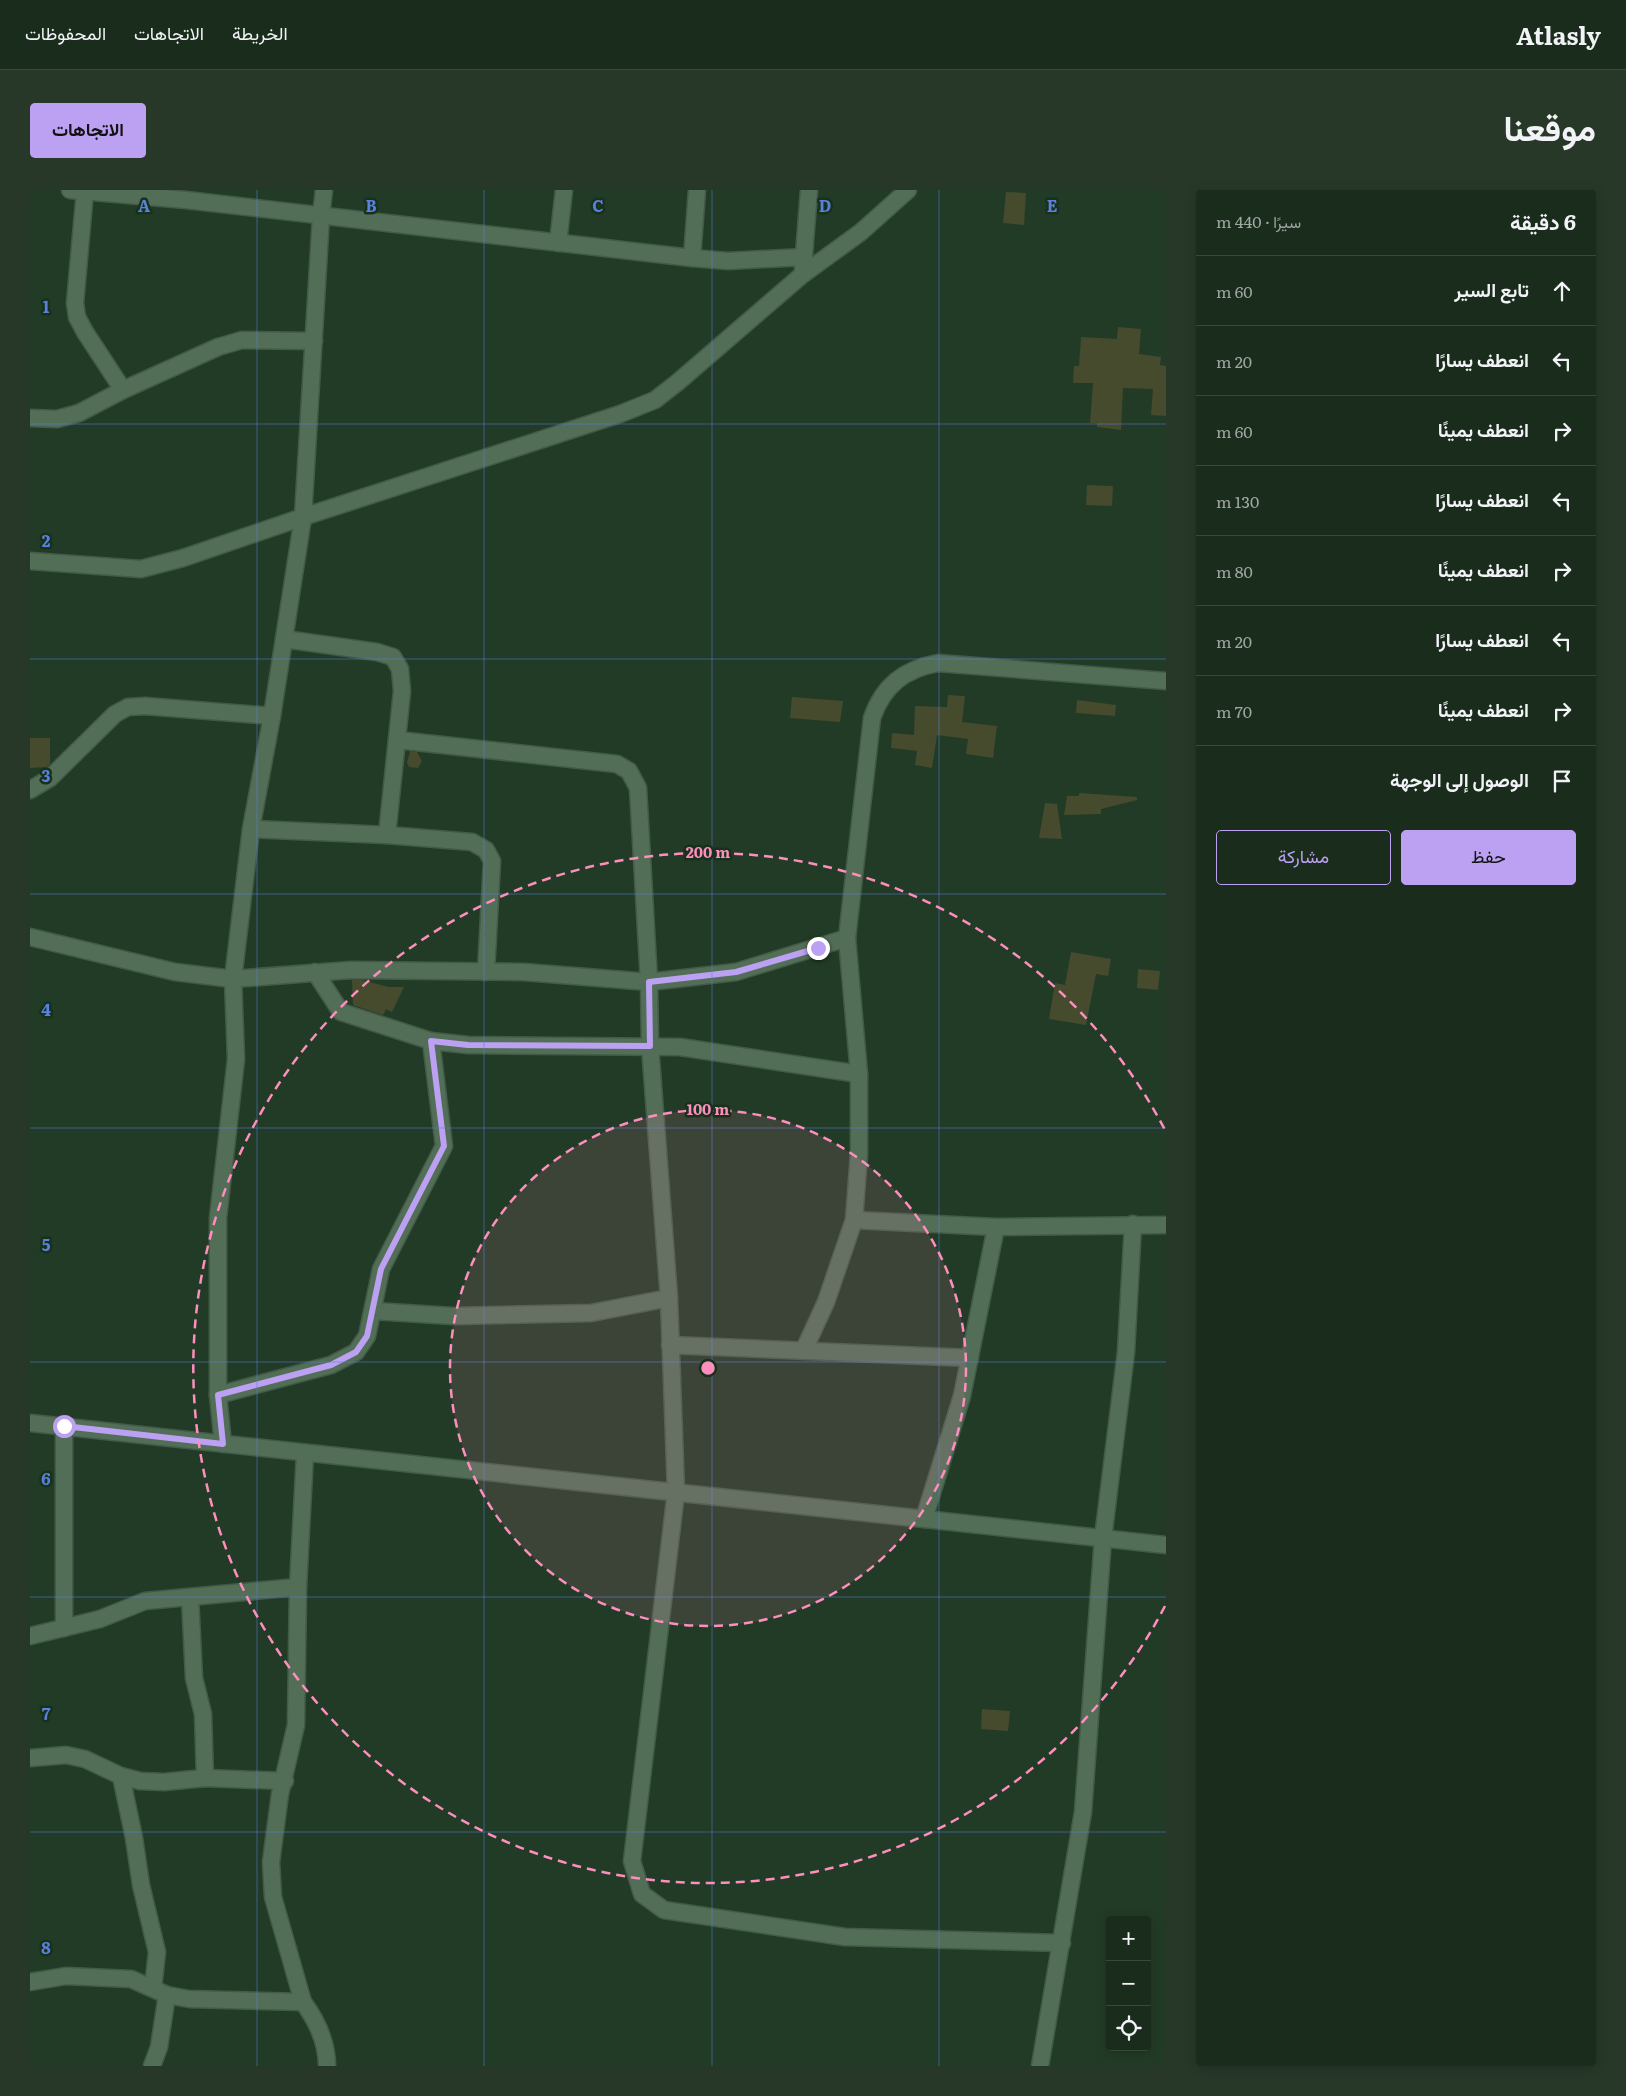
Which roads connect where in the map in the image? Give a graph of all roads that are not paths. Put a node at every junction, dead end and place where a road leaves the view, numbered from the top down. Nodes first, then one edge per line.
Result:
1 (324, 190) edge
2 (564, 190) edge
3 (697, 190) edge
4 (809, 190) edge
5 (908, 190) edge
6 (78, 191) edge
7 (186, 195) edge
8 (321, 216) junction
9 (558, 243) junction
10 (804, 257) junction
11 (692, 258) junction
12 (802, 275) junction
13 (314, 341) junction
14 (123, 390) junction
15 (30, 418) edge
16 (303, 517) junction
17 (30, 561) edge
18 (284, 639) junction
19 (1166, 681) edge
20 (272, 716) junction
21 (397, 740) junction
22 (30, 790) edge
23 (251, 829) junction
24 (387, 835) junction
25 (30, 938) edge
26 (847, 938) junction
27 (316, 972) junction
28 (486, 972) junction
29 (233, 979) junction
30 (649, 982) junction
31 (431, 1041) junction
32 (650, 1046) junction
33 (859, 1074) junction
34 (854, 1220) junction
35 (1133, 1224) junction
36 (1166, 1225) edge
37 (996, 1227) junction
38 (669, 1298) junction
39 (373, 1311) junction
40 (670, 1345) junction
41 (804, 1350) junction
42 (970, 1358) junction
43 (218, 1395) junction
44 (30, 1423) edge
45 (64, 1426) junction
46 (223, 1444) junction
47 (305, 1453) junction
48 (676, 1492) junction
49 (924, 1519) junction
50 (1103, 1538) junction
51 (1166, 1545) edge
52 (298, 1587) junction
53 (190, 1597) junction
54 (64, 1628) junction
55 (30, 1636) edge
56 (30, 1758) edge
57 (121, 1776) junction
58 (205, 1778) junction
59 (285, 1781) junction
60 (1062, 1943) junction
61 (30, 1982) edge
62 (160, 1992) junction
63 (303, 2002) junction
64 (152, 2066) edge
65 (327, 2066) edge
66 (1040, 2066) edge

1 - 8 street
2 - 9 street
3 - 11 street
4 - 10 street
5 - 12 street
6 - 7 street
6 - 14 street
7 - 8 street
8 - 9 street
8 - 13 street
9 - 11 street
10 - 11 street
10 - 12 street
12 - 16 street
13 - 14 street
13 - 16 street
14 - 15 street
16 - 17 street
16 - 18 street
18 - 20 street
18 - 21 street
19 - 26 street
20 - 22 street
20 - 23 street
21 - 24 street
21 - 30 street
23 - 24 street
23 - 29 street
24 - 28 street
25 - 29 street
26 - 30 street
26 - 33 street
27 - 28 street
27 - 29 street
27 - 31 street
28 - 30 street
29 - 43 street
30 - 32 street
31 - 32 street
31 - 39 street
32 - 33 street
32 - 38 street
33 - 34 street
34 - 37 street
34 - 41 street
35 - 36 street
35 - 37 street
35 - 50 street
37 - 42 street
38 - 39 street
38 - 40 street
39 - 43 street
40 - 41 street
40 - 48 street
41 - 42 street
42 - 49 street
43 - 46 street
44 - 45 street
45 - 46 street
45 - 54 street
46 - 47 street
47 - 48 street
47 - 52 street
48 - 49 street
48 - 60 street
49 - 50 street
50 - 51 street
50 - 60 street
52 - 53 street
52 - 59 street
53 - 54 street
53 - 58 street
54 - 55 street
56 - 57 street
57 - 58 street
57 - 62 street
58 - 59 street
59 - 63 street
60 - 66 street
61 - 62 street
62 - 63 street
62 - 64 street
63 - 65 street

